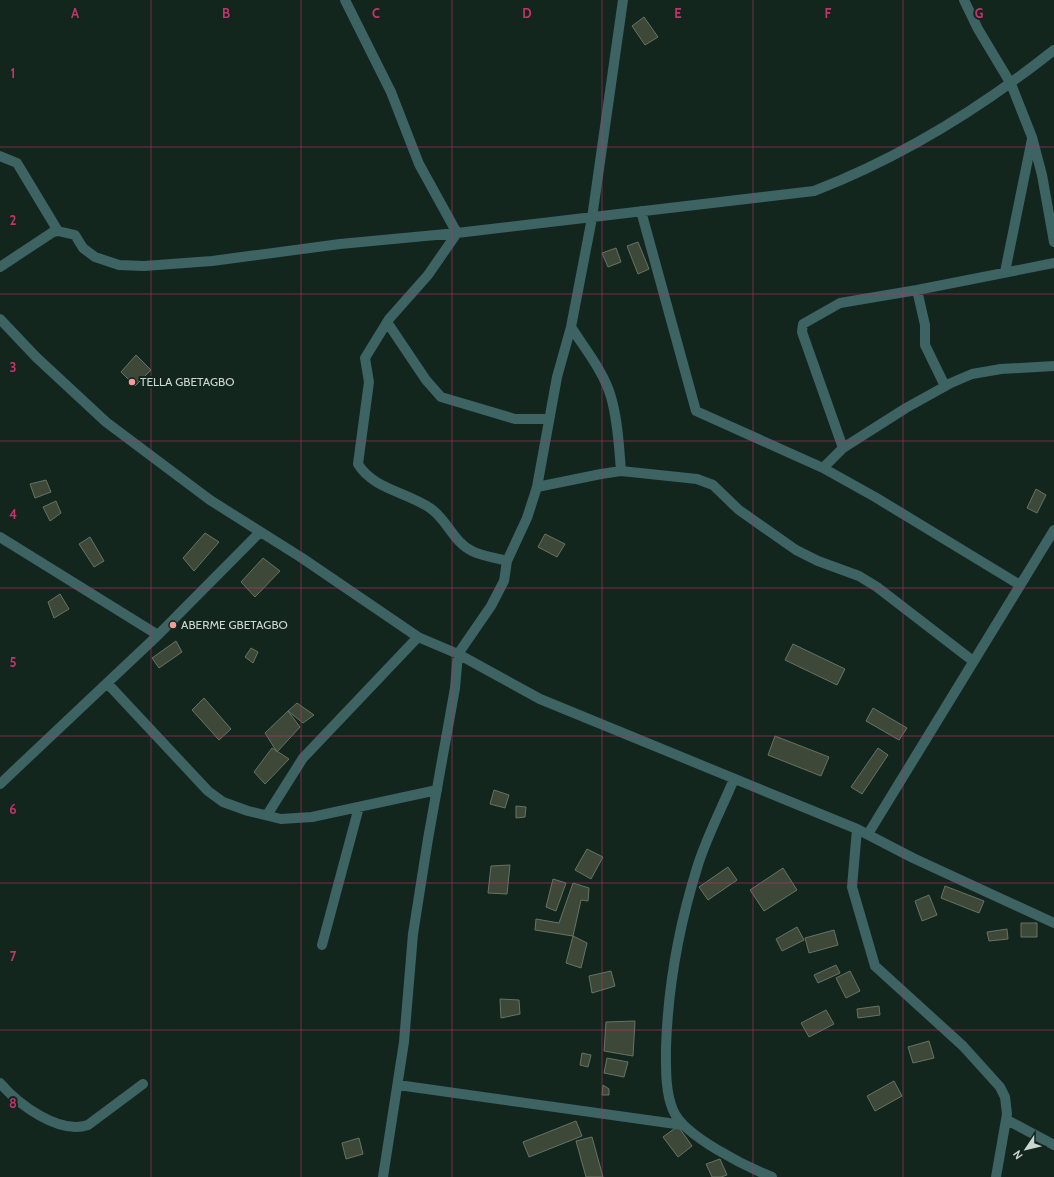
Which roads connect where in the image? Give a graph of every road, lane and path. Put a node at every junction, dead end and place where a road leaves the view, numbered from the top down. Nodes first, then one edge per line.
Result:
1 (345, 0) edge
2 (623, 0) edge
3 (964, 0) edge
4 (1054, 50) edge
5 (1011, 84) junction
6 (1032, 137) junction
7 (0, 156) edge
8 (641, 211) junction
9 (592, 218) junction
10 (58, 231) junction
11 (457, 233) junction
12 (1054, 242) edge
13 (1054, 262) edge
14 (0, 267) edge
15 (1005, 272) junction
16 (916, 290) junction
17 (0, 319) edge
18 (387, 322) junction
19 (571, 327) junction
20 (1054, 366) edge
21 (945, 386) junction
22 (549, 419) junction
23 (843, 448) junction
24 (823, 468) junction
25 (621, 471) junction
26 (537, 487) junction
27 (1054, 530) edge
28 (260, 532) junction
29 (0, 537) edge
30 (507, 561) junction
31 (1020, 585) junction
32 (158, 635) junction
33 (418, 637) junction
34 (458, 654) junction
35 (974, 661) junction
36 (107, 683) junction
37 (734, 778) junction
38 (0, 784) edge
39 (437, 790) junction
40 (359, 807) junction
41 (267, 815) junction
42 (858, 829) junction
43 (868, 834) junction
44 (1054, 923) edge
45 (322, 944) dead end
46 (0, 1083) edge
47 (143, 1084) dead end
48 (398, 1085) junction
49 (1007, 1120) junction
50 (683, 1124) junction
51 (1054, 1145) edge
52 (383, 1177) edge
53 (772, 1177) edge
54 (996, 1177) edge

1 - 11 street
2 - 9 street
3 - 5 street
4 - 5 street
5 - 6 street
5 - 8 street
6 - 12 street
6 - 15 street
7 - 10 street
8 - 9 street
8 - 24 street
9 - 11 street
9 - 19 street
10 - 11 street
10 - 14 street
11 - 18 street
13 - 15 street
15 - 16 street
16 - 21 street
16 - 23 street
17 - 28 street
18 - 22 street
18 - 30 street
19 - 22 street
19 - 25 street
20 - 21 street
21 - 23 street
22 - 26 street
23 - 24 street
24 - 31 street
25 - 26 street
25 - 35 street
26 - 30 street
27 - 31 street
28 - 32 street
28 - 33 street
29 - 32 street
30 - 34 street
31 - 35 street
32 - 36 street
33 - 34 street
33 - 41 street
34 - 37 street
34 - 39 street
35 - 43 street
36 - 38 street
36 - 41 street
37 - 42 street
37 - 50 street
39 - 40 street
39 - 48 street
40 - 41 street
40 - 45 street
42 - 43 street
42 - 49 street
43 - 44 street
46 - 47 street
48 - 50 street
48 - 52 street
49 - 51 street
49 - 54 street
50 - 53 street

